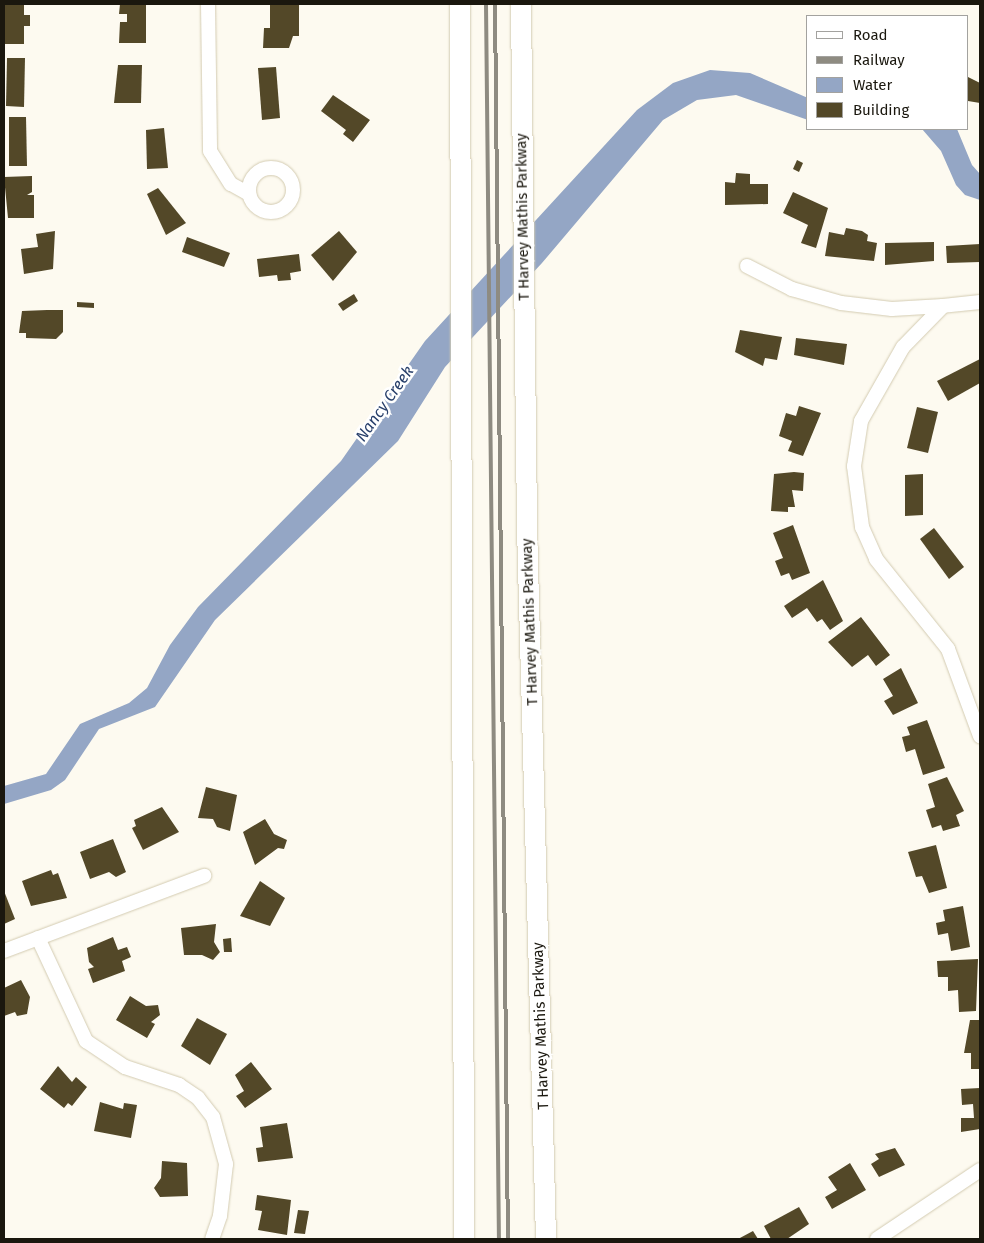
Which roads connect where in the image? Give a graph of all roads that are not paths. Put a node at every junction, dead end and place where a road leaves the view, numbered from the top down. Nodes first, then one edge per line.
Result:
1 (208, 4) edge
2 (460, 4) edge
3 (520, 4) edge
4 (249, 194) dead end
5 (747, 266) dead end
6 (980, 302) edge
7 (943, 306) junction
8 (980, 736) edge
9 (204, 876) dead end
10 (38, 938) junction
11 (4, 951) edge
12 (980, 1170) edge
13 (212, 1239) edge
14 (464, 1239) edge
15 (546, 1239) edge
16 (877, 1239) edge

1 - 4 street
2 - 14 highway
3 - 15 highway, T Harvey Mathis Parkway
5 - 7 street
6 - 7 street
7 - 8 street
9 - 10 street
10 - 11 street
10 - 13 street
12 - 16 street

